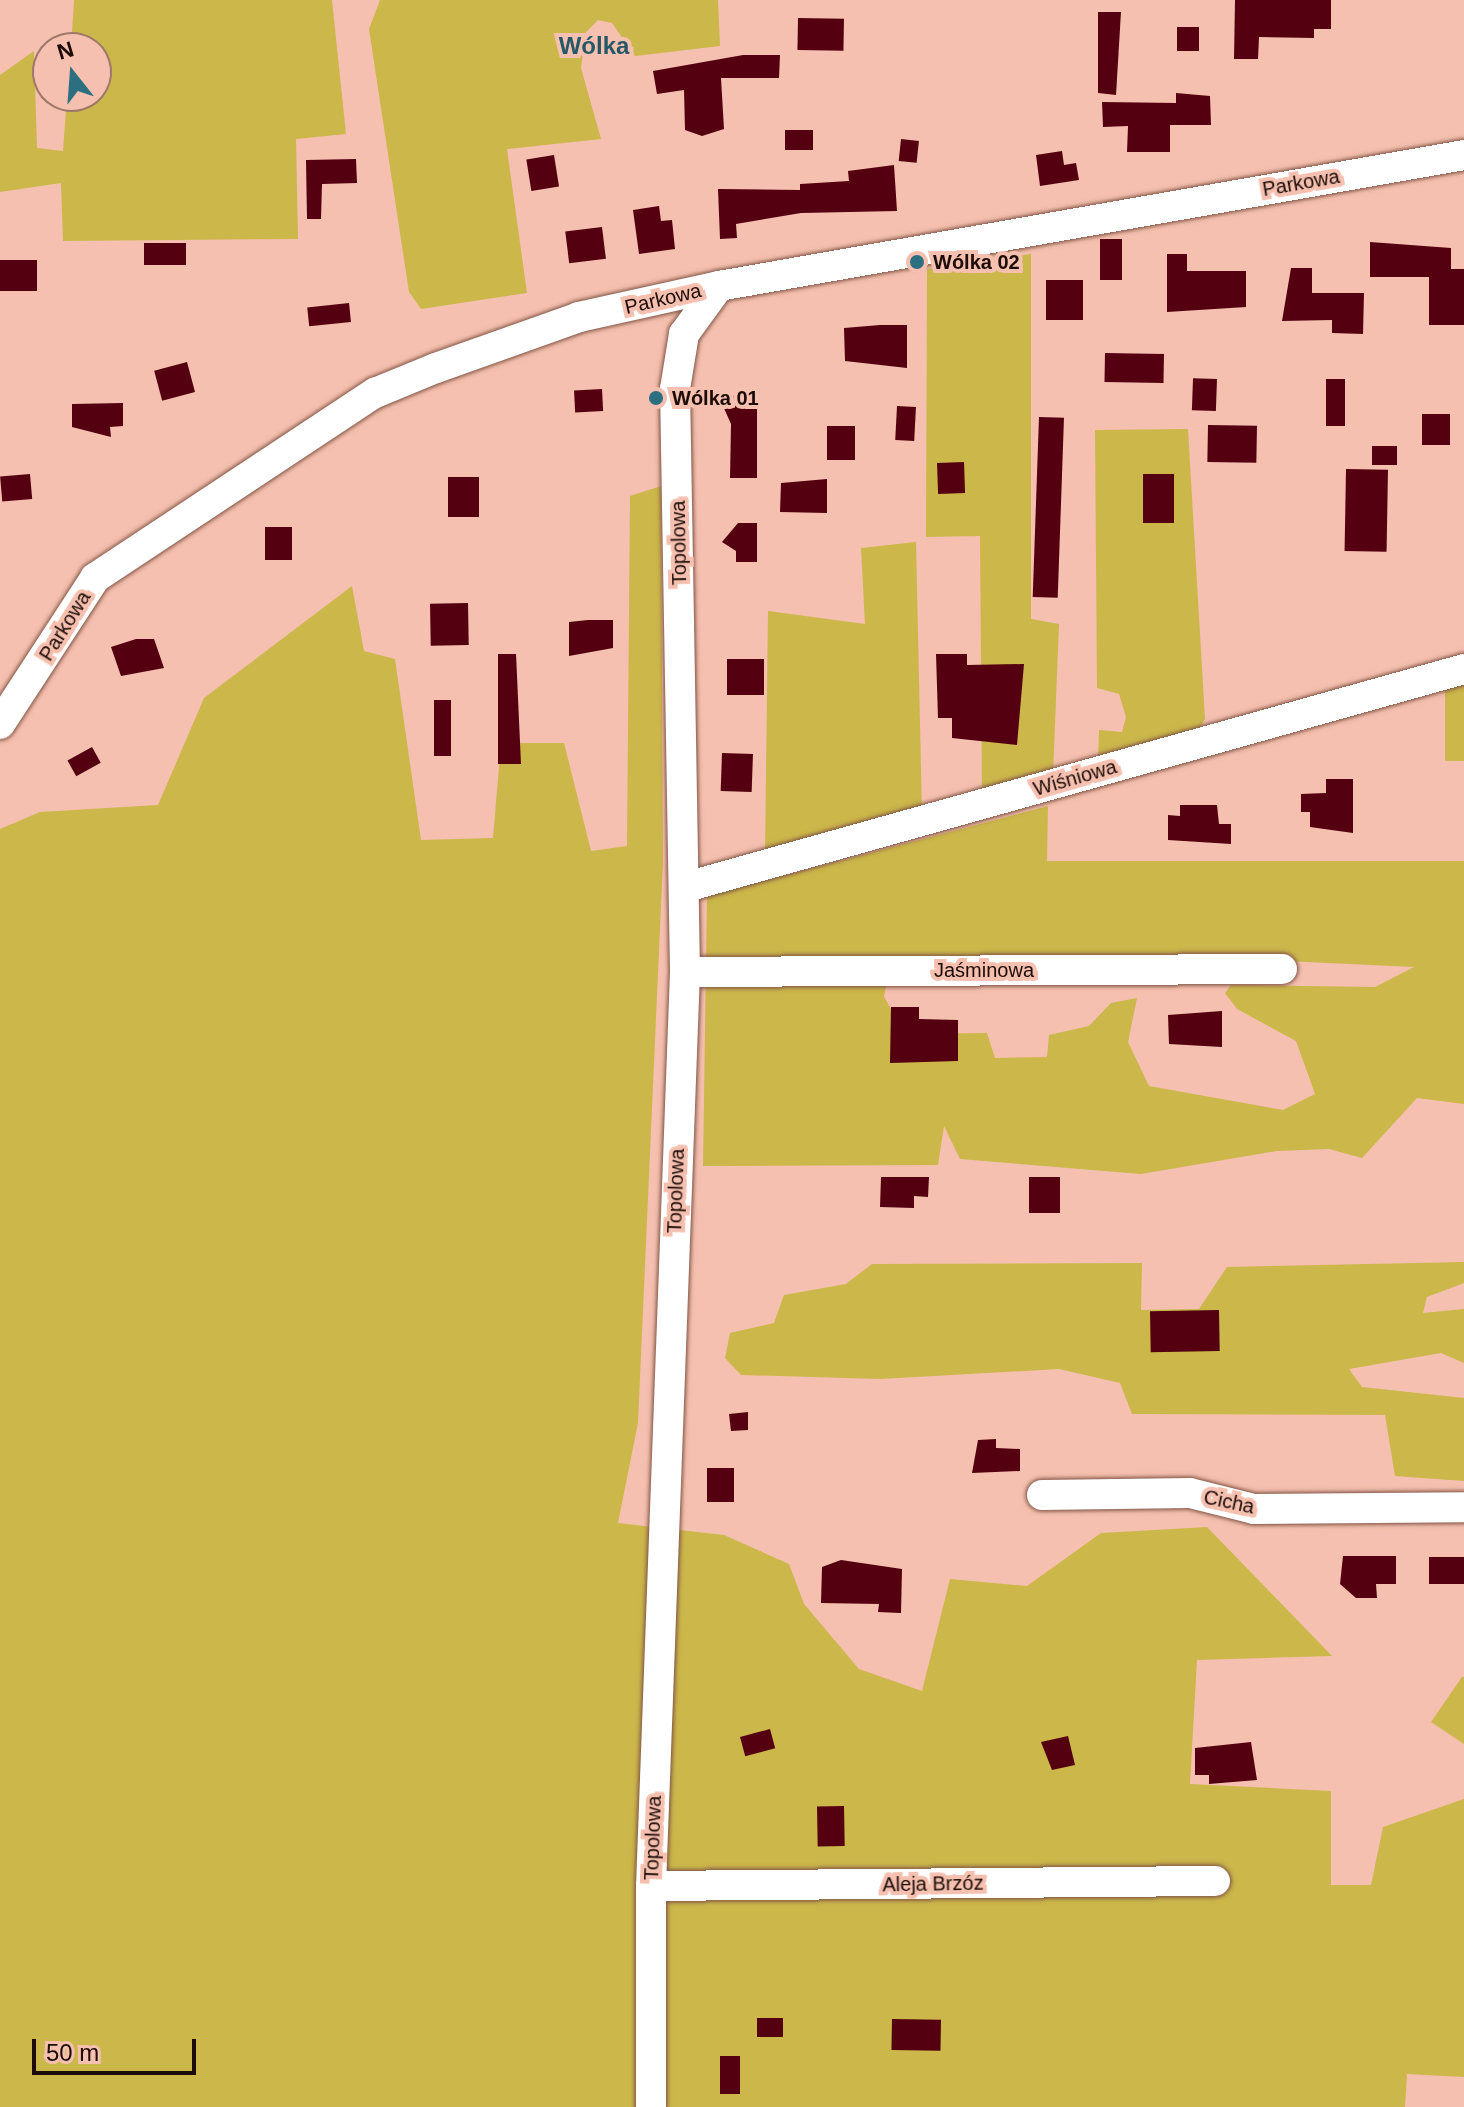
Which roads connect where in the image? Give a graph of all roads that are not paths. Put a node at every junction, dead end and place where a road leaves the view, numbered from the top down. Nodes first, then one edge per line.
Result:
1 (1464, 155) edge
2 (719, 286) junction
3 (1464, 669) edge
4 (0, 724) edge
5 (686, 887) junction
6 (1282, 969) dead end
7 (685, 972) junction
8 (1042, 1495) dead end
9 (1464, 1507) edge
10 (1215, 1881) dead end
11 (651, 1886) junction
12 (651, 2107) edge

1 - 2 street, Parkowa
2 - 4 street, Parkowa
2 - 5 street, Topolowa
3 - 5 street, Wiśniowa
5 - 7 street, Topolowa
6 - 7 street, Jaśminowa
7 - 11 street, Topolowa
8 - 9 street, Cicha
10 - 11 street, Aleja Brzóz
11 - 12 street, Topolowa

